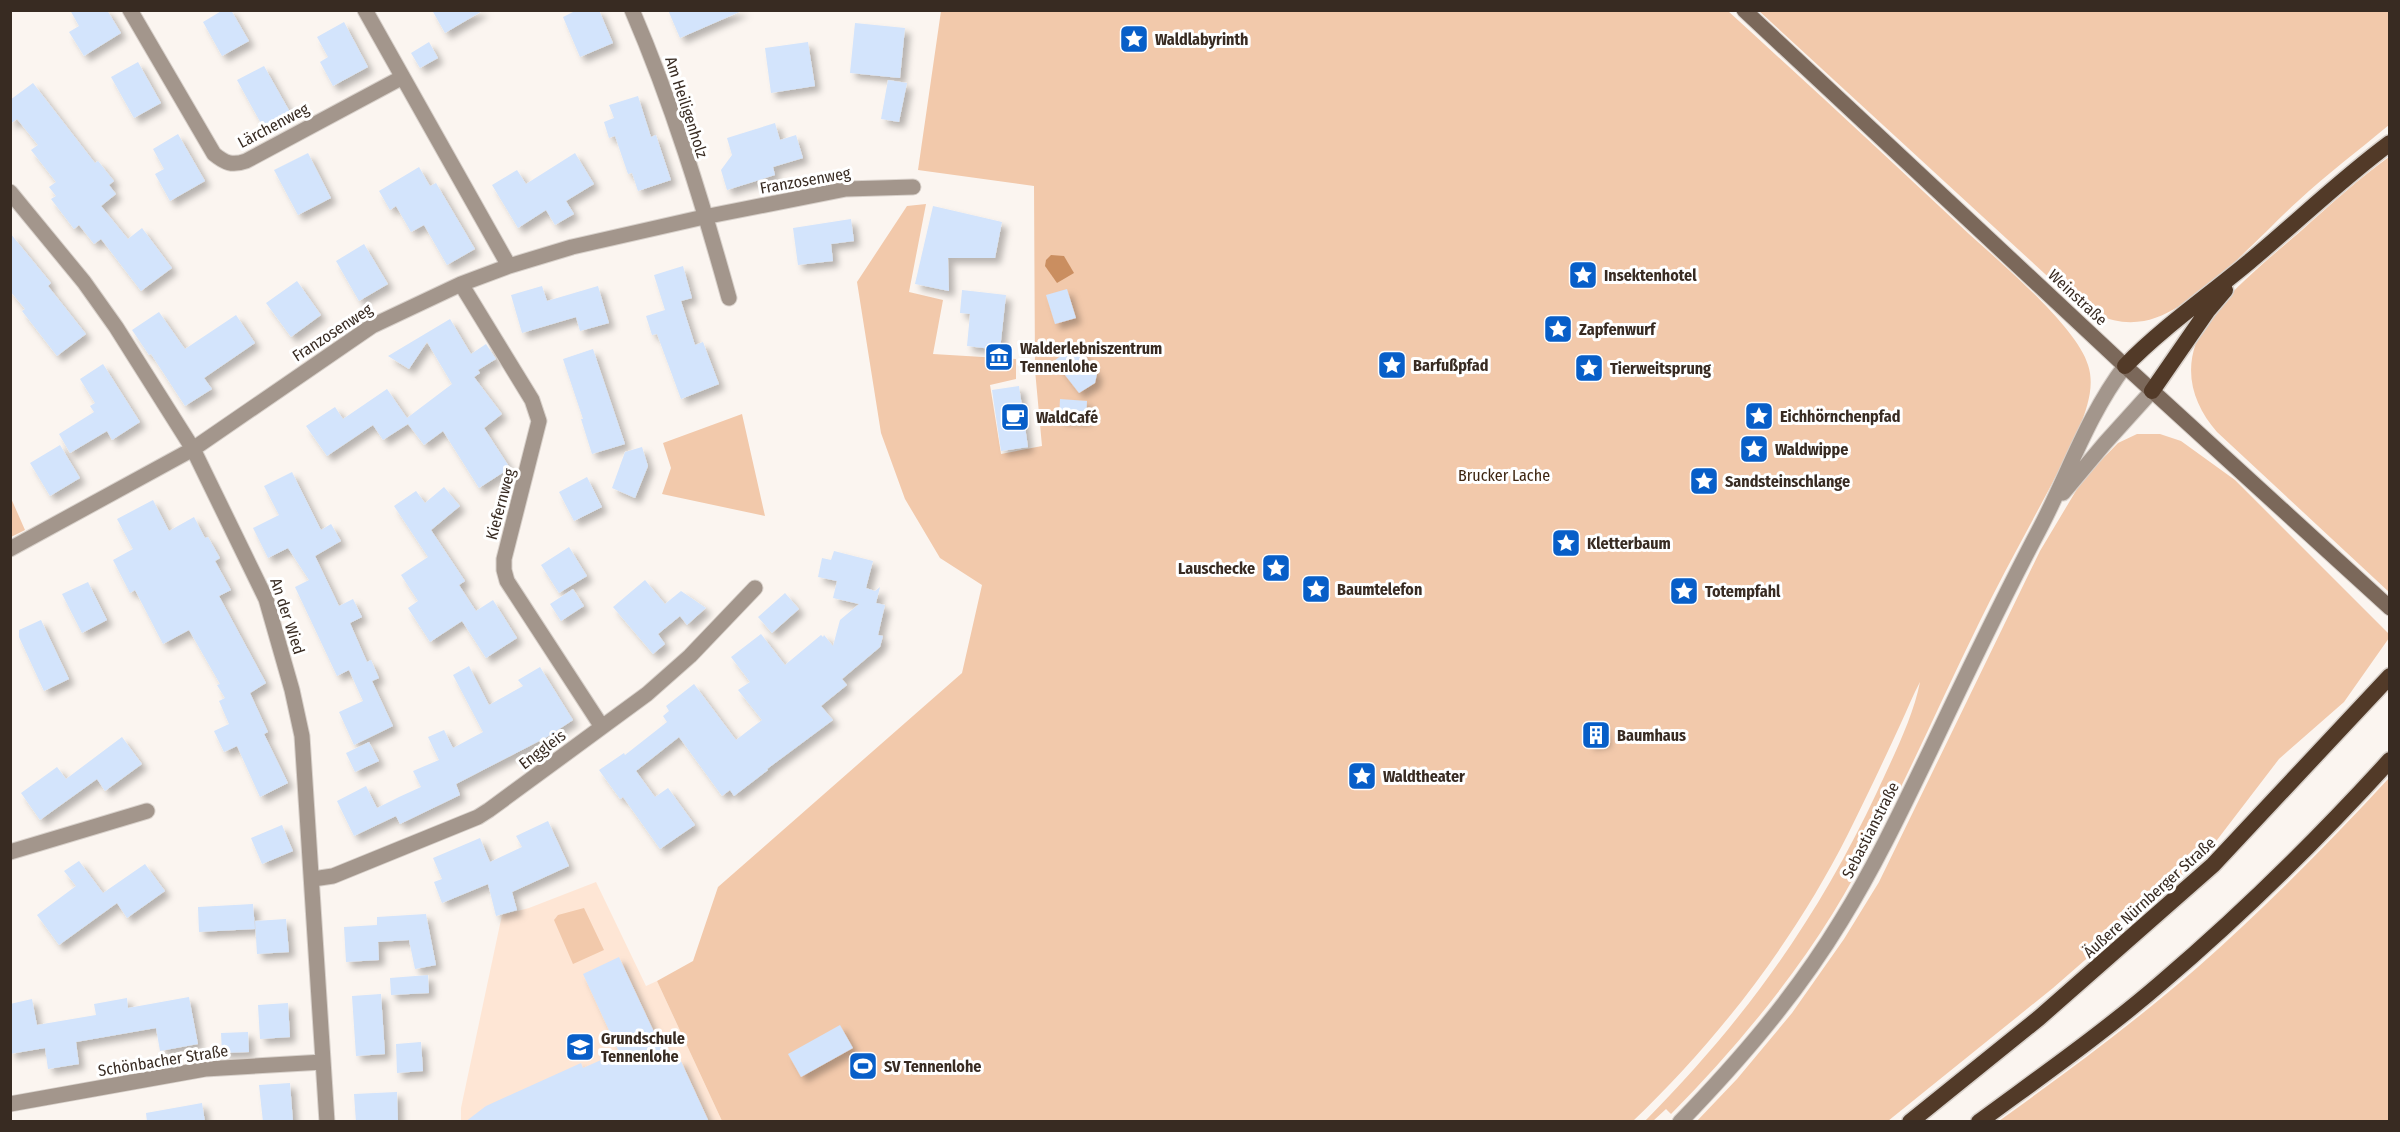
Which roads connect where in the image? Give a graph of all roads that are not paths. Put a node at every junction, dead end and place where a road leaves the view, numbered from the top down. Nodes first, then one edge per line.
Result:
1 (130, 10) edge
2 (365, 10) edge
3 (632, 10) edge
4 (1744, 10) edge
5 (401, 78) junction
6 (2390, 143) edge
7 (913, 187) dead end
8 (10, 192) edge
9 (704, 217) junction
10 (2249, 262) junction
11 (509, 266) junction
12 (461, 284) junction
13 (729, 298) dead end
14 (2126, 366) junction
15 (2152, 391) junction
16 (193, 449) junction
17 (2043, 523) junction
18 (10, 549) edge
19 (755, 588) dead end
20 (2390, 608) edge
21 (2390, 676) edge
22 (602, 727) junction
23 (2390, 760) edge
24 (147, 811) dead end
25 (10, 852) edge
26 (313, 879) junction
27 (323, 1062) junction
28 (10, 1104) edge
29 (327, 1122) edge
30 (1680, 1122) edge
31 (1910, 1122) edge
32 (1979, 1122) edge

1 - 5 street, Lärchenweg
2 - 5 street
3 - 9 street, Am Heiligenholz
4 - 14 main road, Weinstraße
5 - 11 street
6 - 10 highway
7 - 9 street, Franzosenweg
8 - 16 street, An der Wied
9 - 11 street, Franzosenweg
9 - 13 street
10 - 14 highway
10 - 15 highway
11 - 12 street, Franzosenweg
12 - 16 street, Franzosenweg
12 - 22 street, Kiefernweg
14 - 15 main road, Weinstraße
14 - 17 street, Sebastianstraße
15 - 17 street, Sebastianstraße
15 - 20 main road, Weinstraße
16 - 18 street, Franzosenweg
16 - 26 street, An der Wied
17 - 30 street, Sebastianstraße
19 - 22 street, Enggleis
21 - 31 highway, Äußere Nürnberger Straße
22 - 26 street, Enggleis
23 - 32 highway
24 - 25 street
26 - 27 street, An der Wied
27 - 28 street, Schönbacher Straße
27 - 29 street, An der Wied

